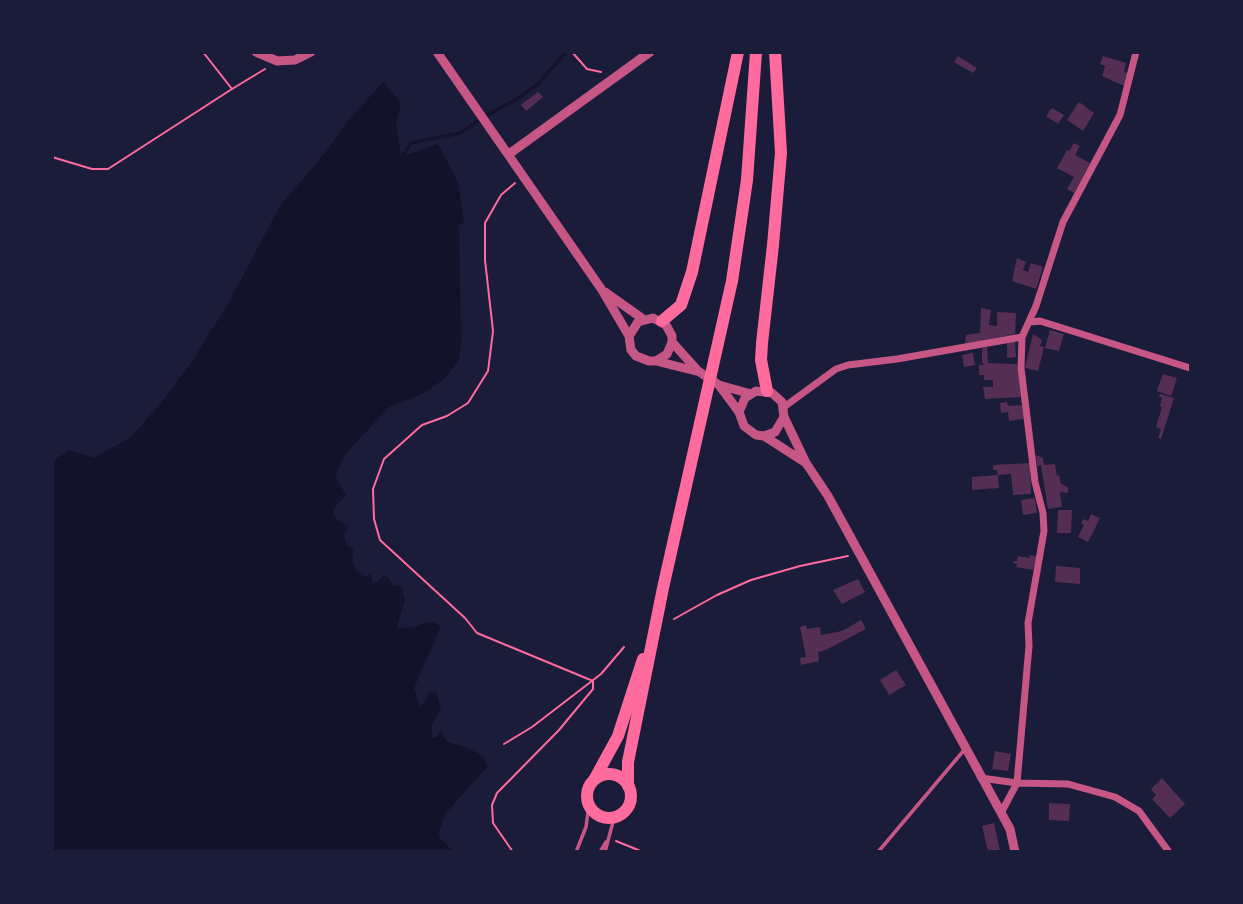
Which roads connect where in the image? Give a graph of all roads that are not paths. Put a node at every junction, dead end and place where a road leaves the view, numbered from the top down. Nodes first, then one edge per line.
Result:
1 (257, 52) edge
2 (311, 52) edge
3 (437, 52) edge
4 (650, 52) edge
5 (738, 52) edge
6 (757, 52) edge
7 (775, 52) edge
8 (1136, 52) edge
9 (509, 154) junction
10 (602, 290) junction
11 (643, 319) junction
12 (662, 321) junction
13 (1030, 322) junction
14 (629, 336) junction
15 (1022, 337) junction
16 (672, 342) junction
17 (656, 361) junction
18 (1191, 368) edge
19 (698, 372) junction
20 (719, 385) junction
21 (767, 391) junction
22 (751, 394) junction
23 (784, 407) junction
24 (739, 412) junction
25 (784, 418) junction
26 (764, 436) junction
27 (806, 463) junction
28 (663, 588) junction
29 (965, 749) junction
30 (981, 778) junction
31 (594, 780) junction
32 (1017, 783) junction
33 (628, 786) junction
34 (589, 805) junction
35 (1001, 813) junction
36 (614, 818) junction
37 (608, 839) junction
38 (578, 852) edge
39 (600, 852) edge
40 (605, 852) edge
41 (878, 852) edge
42 (1015, 852) edge
43 (1170, 852) edge

1 - 2 street
3 - 9 street
4 - 9 street
5 - 12 main road
6 - 28 main road
7 - 21 main road
8 - 13 street
9 - 10 street
10 - 11 street
10 - 14 street
11 - 12 street
11 - 14 street
12 - 16 street
13 - 15 street
13 - 18 street
14 - 17 street
15 - 23 street
15 - 32 street
16 - 17 street
16 - 19 street
17 - 19 street
19 - 20 street
20 - 22 street
20 - 24 street
21 - 22 street
21 - 23 street
22 - 24 street
23 - 25 street
24 - 26 street
25 - 26 street
25 - 27 street
26 - 27 street
27 - 29 street
28 - 31 main road
28 - 33 main road
29 - 30 street
29 - 41 lane
30 - 32 street
30 - 35 street
31 - 33 main road
31 - 34 main road
32 - 35 street
32 - 43 street
33 - 36 main road
34 - 36 main road
34 - 38 lane
35 - 42 street
36 - 37 lane
37 - 39 lane
37 - 40 lane

